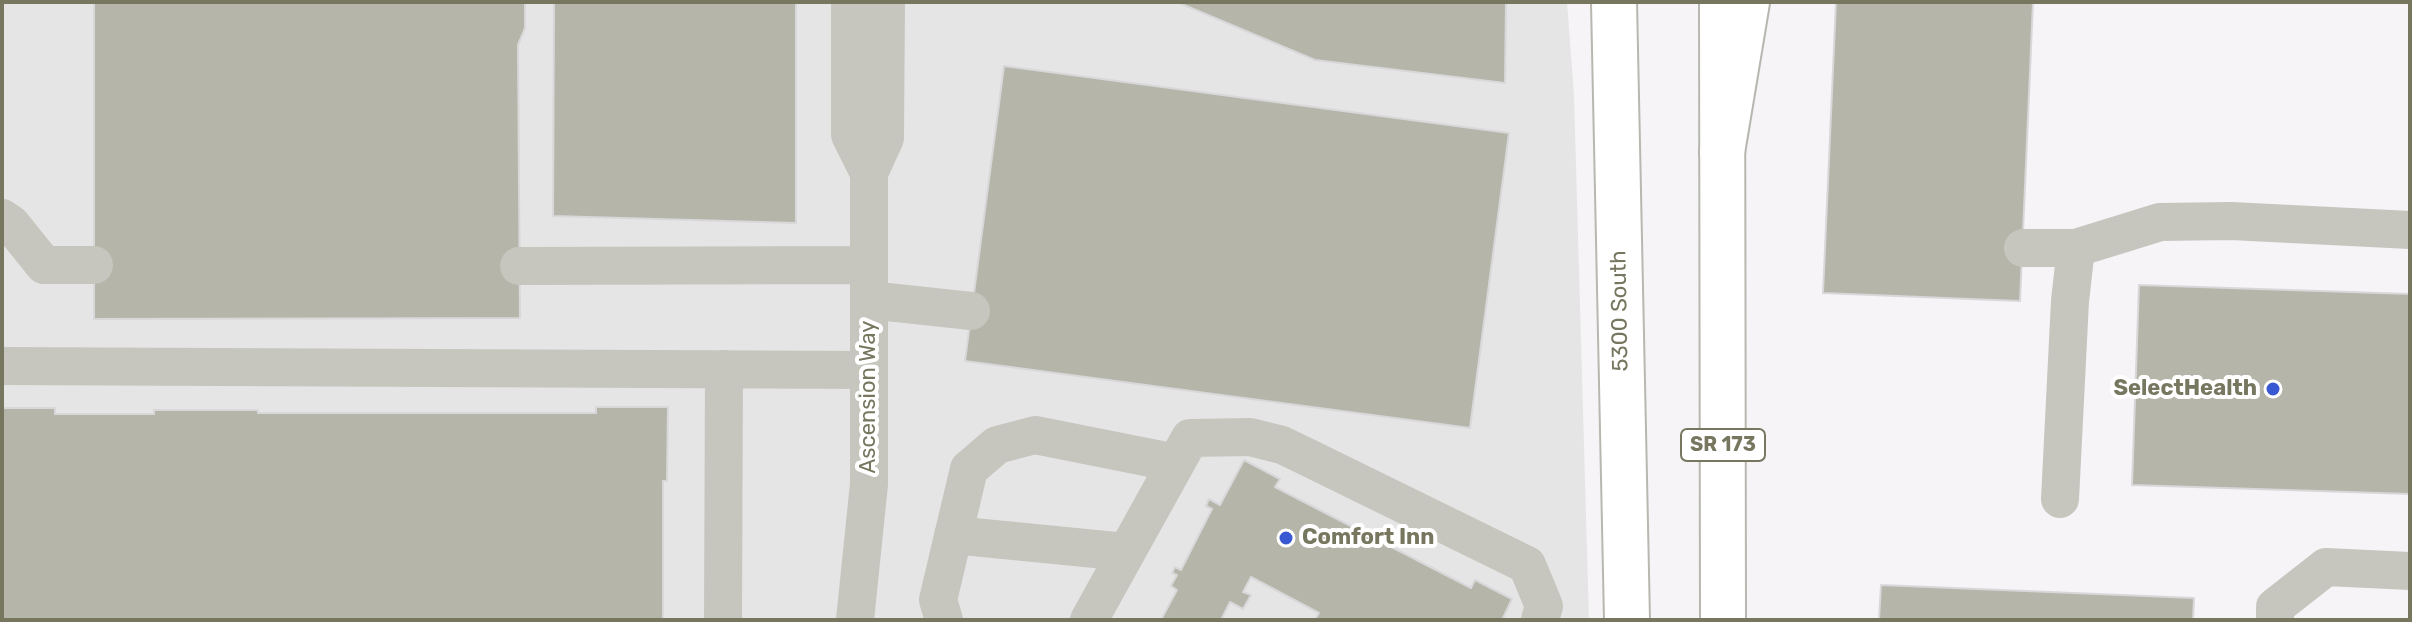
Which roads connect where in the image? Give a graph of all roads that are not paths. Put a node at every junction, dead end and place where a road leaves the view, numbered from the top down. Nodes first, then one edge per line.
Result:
1 (850, 2) edge
2 (886, 2) edge
3 (1614, 2) edge
4 (1722, 2) edge
5 (1747, 2) edge
6 (1722, 152) junction
7 (869, 173) junction
8 (2, 218) edge
9 (2410, 230) edge
10 (2023, 248) dead end
11 (2076, 248) junction
12 (94, 265) dead end
13 (519, 266) dead end
14 (869, 282) junction
15 (971, 311) dead end
16 (2, 366) edge
17 (724, 369) junction
18 (869, 370) junction
19 (1176, 463) junction
20 (2060, 499) dead end
21 (953, 535) junction
22 (1126, 552) junction
23 (2410, 571) edge
24 (1094, 618) edge
25 (723, 620) edge
26 (855, 620) edge
27 (944, 620) edge
28 (1540, 620) edge
29 (1627, 620) edge
30 (1723, 620) edge
31 (2275, 620) edge

1 - 7 street, Ascension Way
2 - 7 street, Ascension Way
3 - 29 main road, 5300 South
4 - 6 main road, SR 173
5 - 6 main road
6 - 30 main road, SR 173
7 - 14 street, Ascension Way
8 - 12 street
9 - 11 street
10 - 11 street
11 - 20 street
13 - 14 street
14 - 15 street
14 - 18 street, Ascension Way
16 - 17 street
17 - 18 street
17 - 25 street
18 - 26 street, Ascension Way
19 - 21 street
19 - 22 street
19 - 28 street
21 - 22 street
21 - 27 street
22 - 24 street
23 - 31 street

